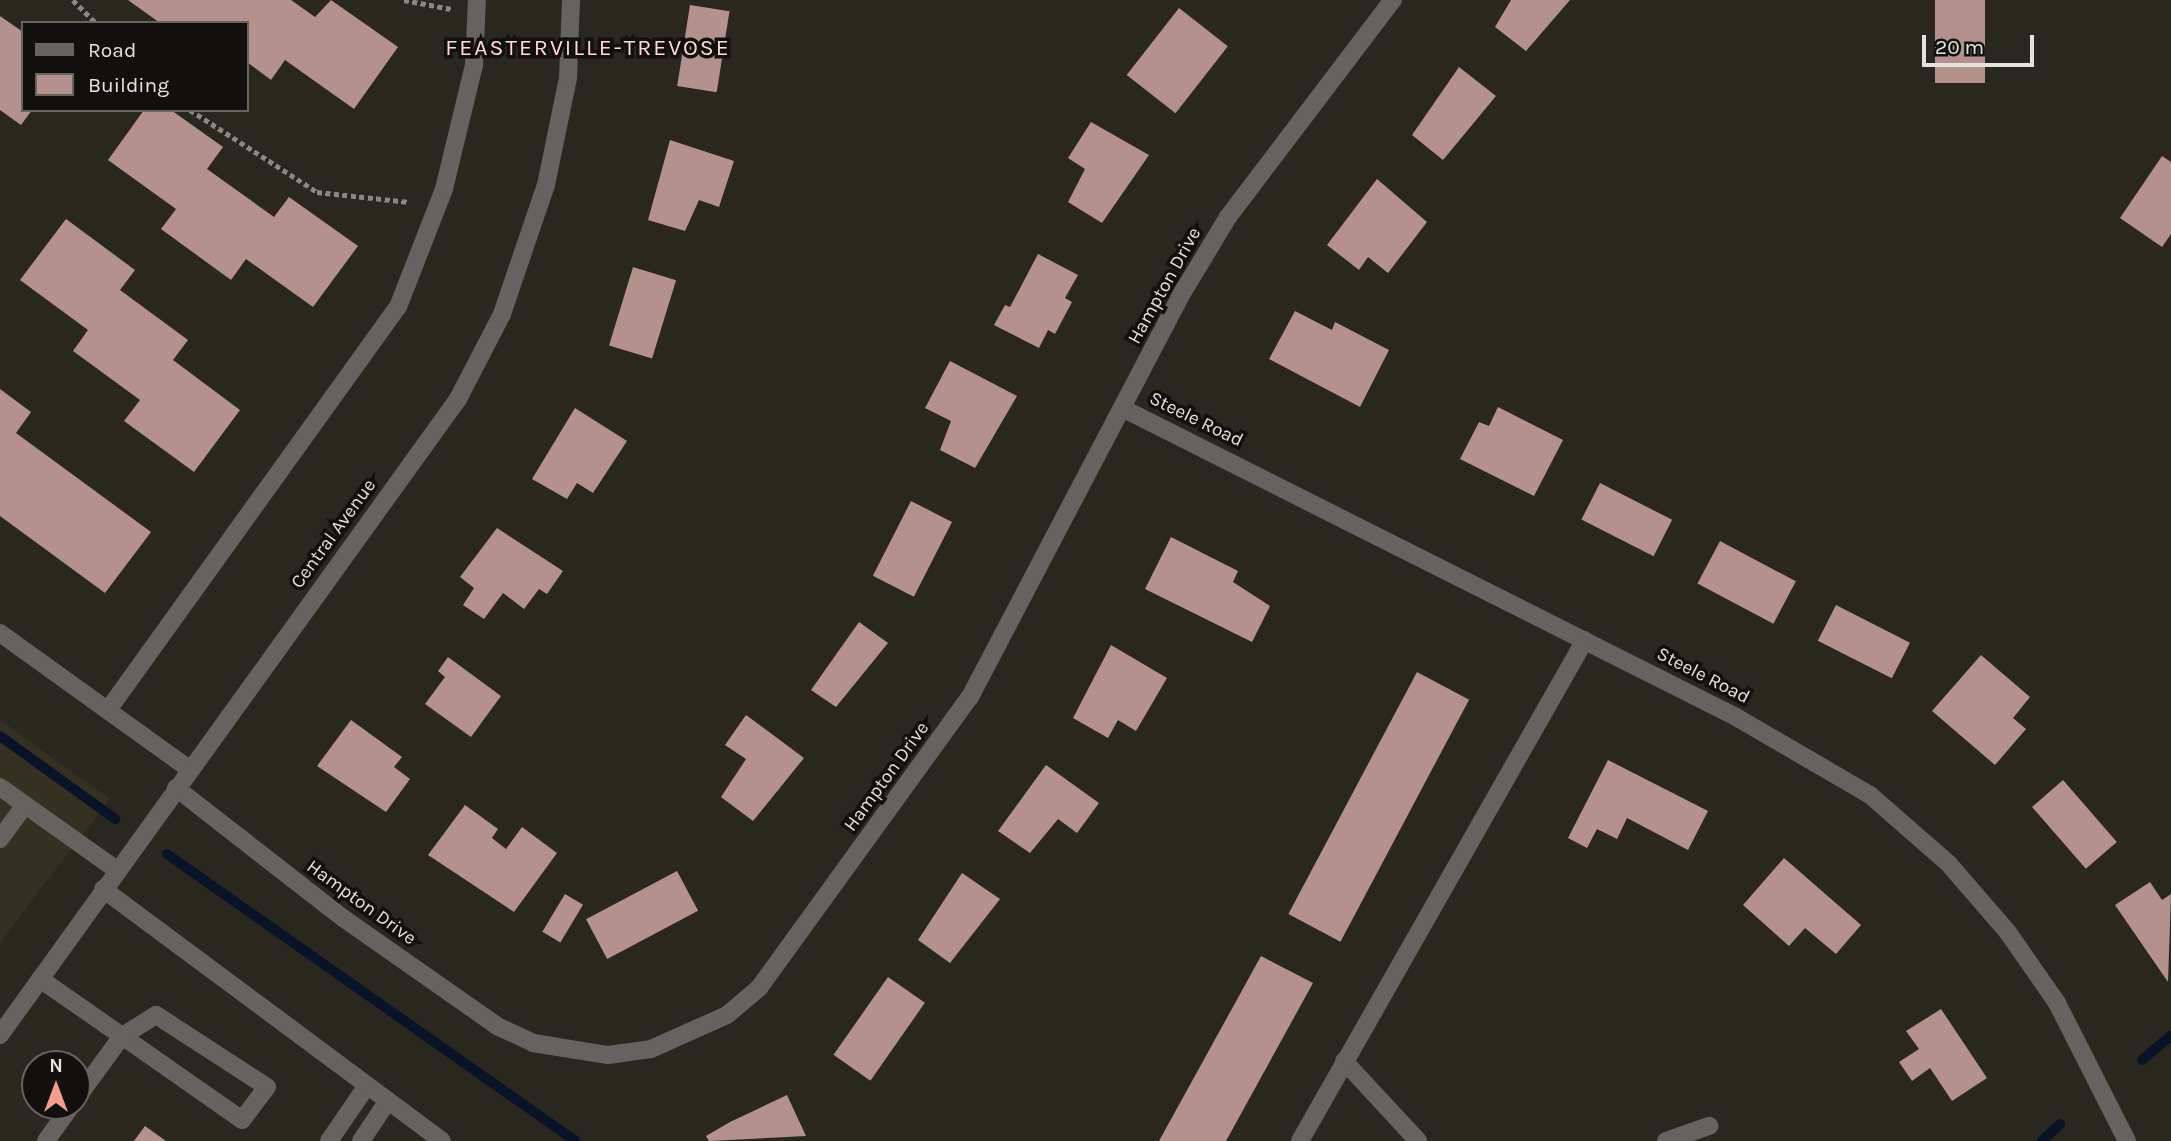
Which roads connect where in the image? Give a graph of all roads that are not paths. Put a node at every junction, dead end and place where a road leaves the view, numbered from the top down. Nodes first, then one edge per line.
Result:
1 (571, 0) edge
2 (1393, 0) edge
3 (477, 7) edge
4 (1122, 408) junction
5 (0, 633) edge
6 (1585, 640) junction
7 (108, 710) junction
8 (189, 769) junction
9 (0, 787) edge
10 (176, 788) junction
11 (25, 805) junction
12 (0, 839) edge
13 (117, 870) junction
14 (103, 889) junction
15 (40, 979) junction
16 (0, 1035) edge
17 (122, 1036) junction
18 (1344, 1062) junction
19 (91, 1079) edge
20 (366, 1087) junction
21 (387, 1102) junction
22 (61, 1120) edge
23 (1709, 1126) dead end
24 (46, 1141) edge
25 (329, 1141) edge
26 (361, 1141) edge
27 (442, 1141) edge
28 (1300, 1141) edge
29 (1418, 1141) edge
30 (1666, 1141) edge
31 (2127, 1141) edge

1 - 8 street, Central Avenue
2 - 4 street, Hampton Drive
3 - 7 street
4 - 6 street, Steele Road
4 - 10 street, Hampton Drive
5 - 7 street
6 - 18 street
6 - 31 street, Steele Road
7 - 8 street
8 - 10 street, Central Avenue
9 - 11 street
10 - 13 street, Central Avenue
11 - 12 street
11 - 13 street
13 - 14 street, Central Avenue
14 - 15 street, Central Avenue
14 - 20 street
15 - 16 street, Central Avenue
15 - 17 street
17 - 17 street
17 - 19 street
18 - 28 street
18 - 29 street
20 - 21 street
20 - 25 street
21 - 26 street
21 - 27 street
22 - 24 street
23 - 30 street

